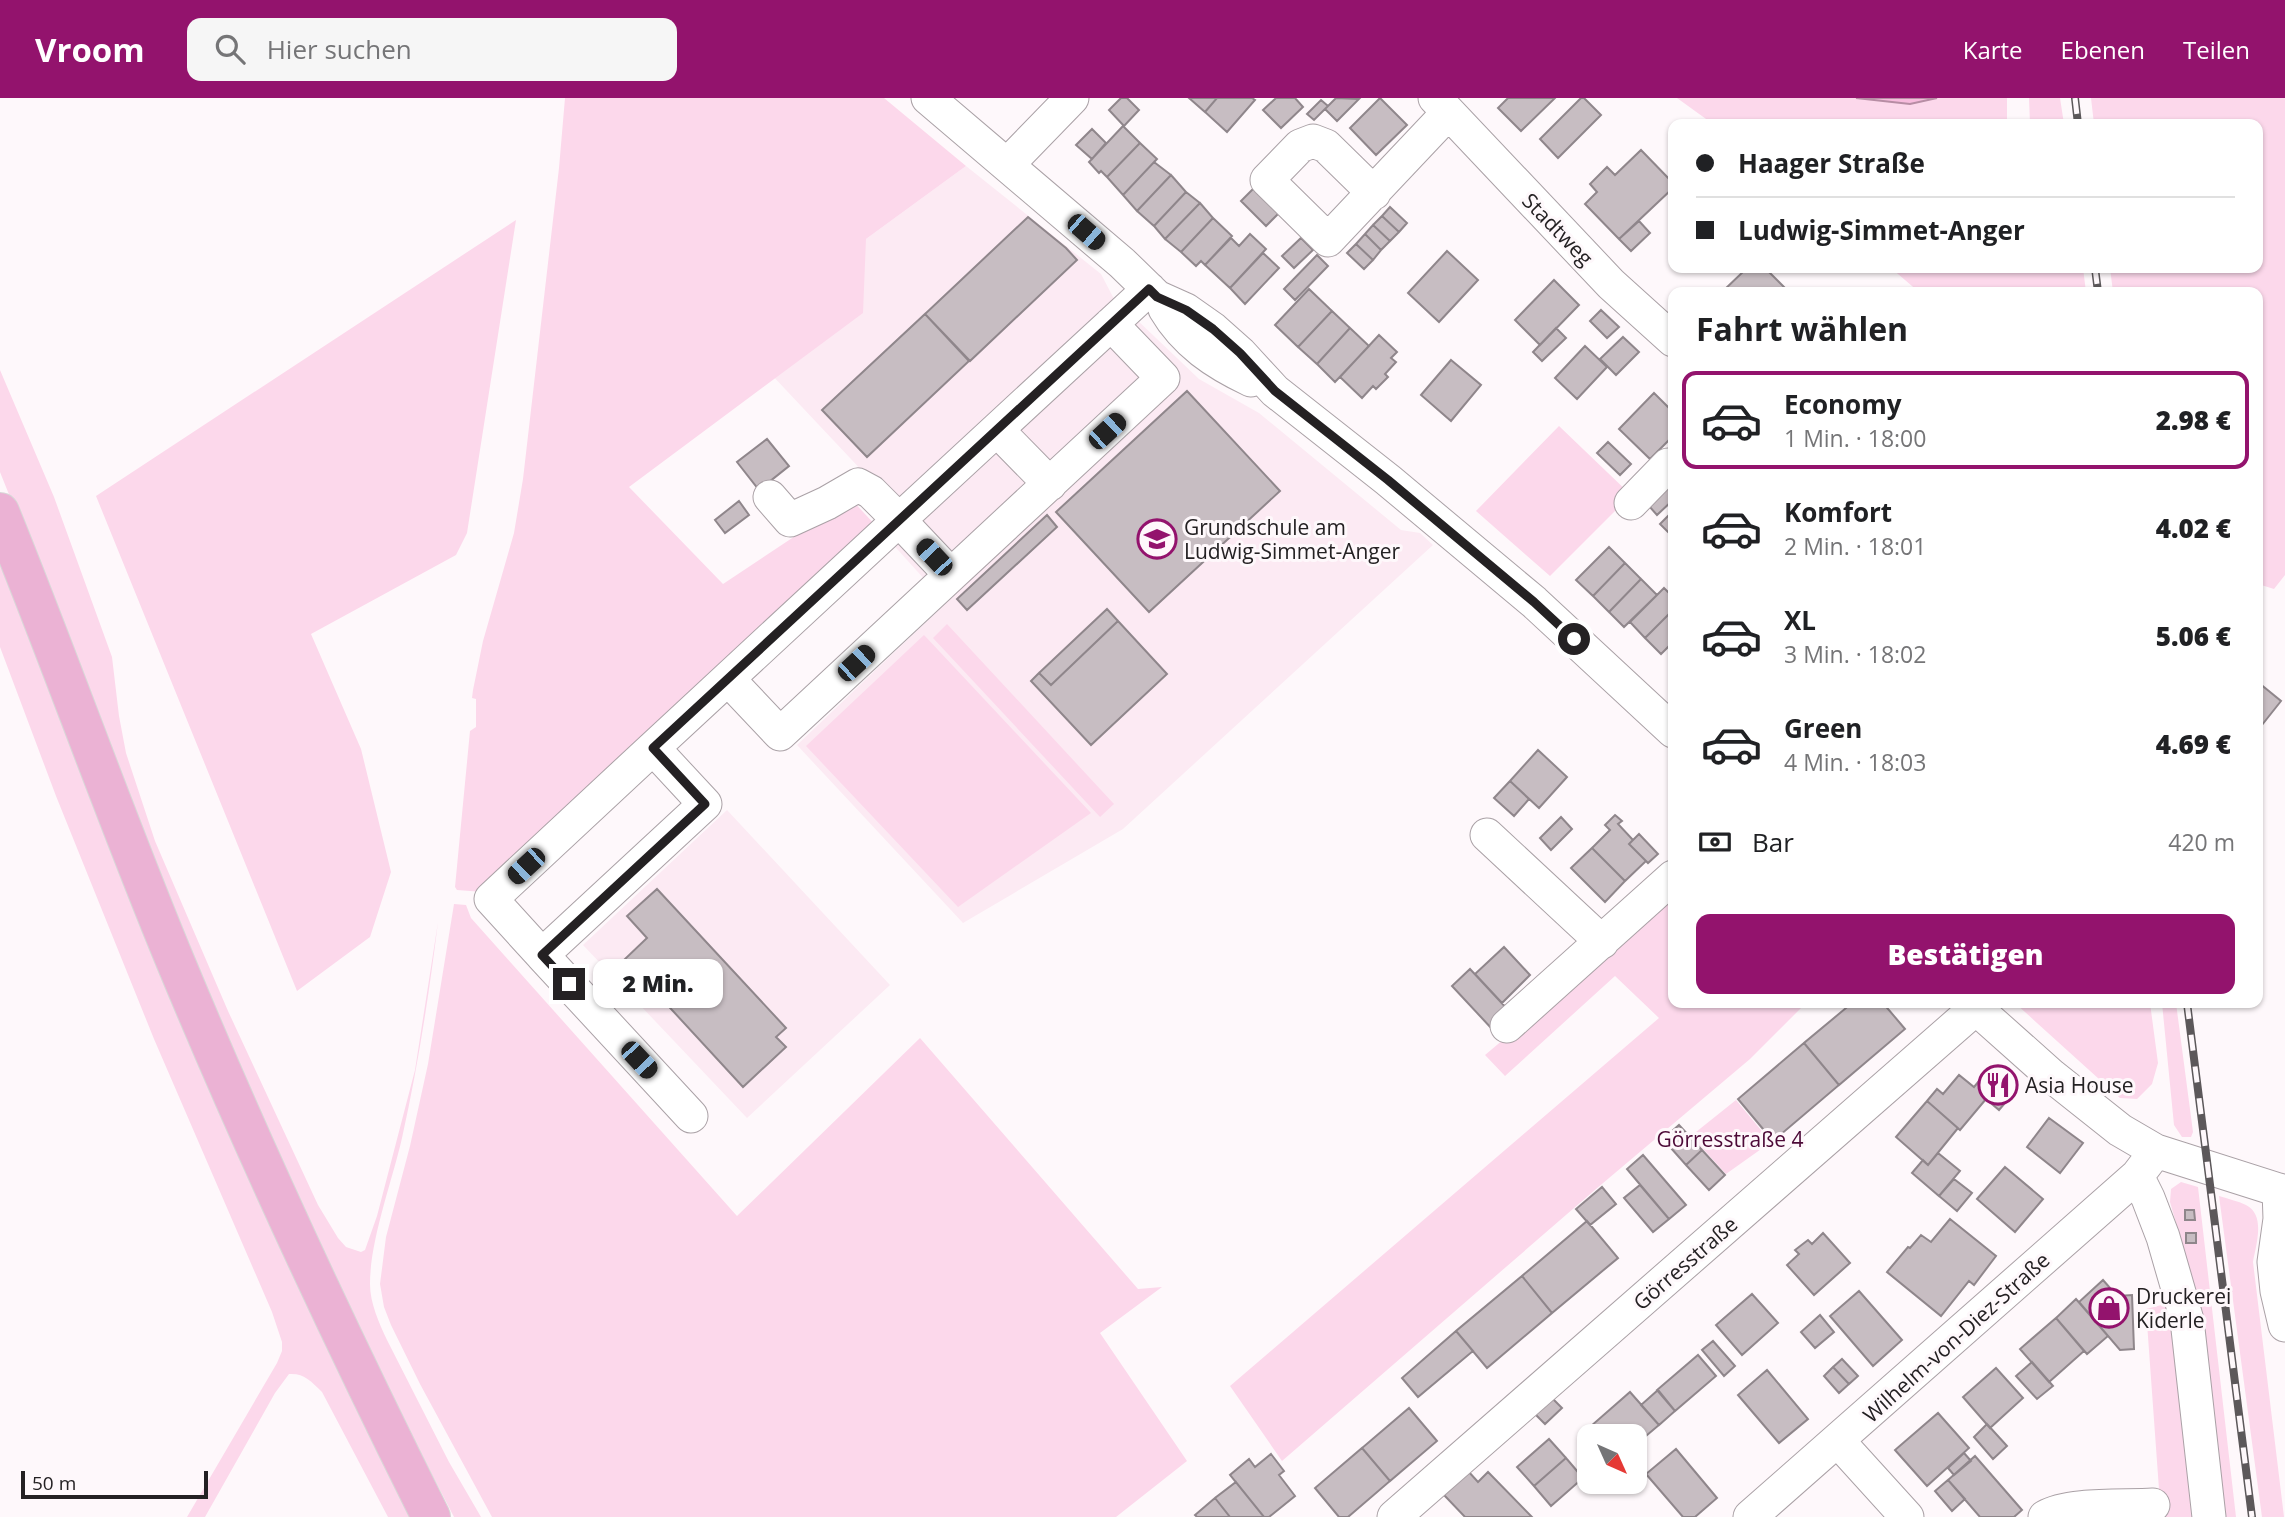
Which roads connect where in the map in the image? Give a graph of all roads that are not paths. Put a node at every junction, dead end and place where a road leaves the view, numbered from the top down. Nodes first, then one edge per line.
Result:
1 (928, 98) edge
2 (1072, 98) edge
3 (1441, 106) edge
4 (1007, 164) junction
5 (1374, 193) dead end
6 (1153, 293) junction
7 (1111, 324) junction
8 (1668, 335) edge
9 (997, 430) junction
10 (1668, 467) edge
11 (1050, 484) junction
12 (770, 497) dead end
13 (1631, 503) dead end
14 (0, 512) edge
15 (899, 520) junction
16 (951, 575) junction
17 (728, 679) junction
18 (1668, 726) edge
19 (653, 748) junction
20 (1487, 835) dead end
21 (1668, 882) edge
22 (1602, 942) junction
23 (542, 955) junction
24 (1970, 1008) edge
25 (1976, 1008) edge
26 (1507, 1026) dead end
27 (691, 1116) dead end
28 (2147, 1163) junction
29 (2282, 1191) edge
30 (2285, 1325) edge
31 (1838, 1441) junction
32 (2153, 1506) dead end
33 (431, 1517) edge
34 (1394, 1517) edge
35 (1751, 1517) edge
36 (1907, 1517) edge
37 (2045, 1517) edge
38 (2209, 1517) edge

1 - 4 street
2 - 4 street
3 - 5 street, Stadtweg
3 - 8 street, Stadtweg
4 - 6 street
6 - 7 street
6 - 18 street
7 - 9 street
7 - 11 street
9 - 11 street
9 - 15 street
10 - 13 street
11 - 16 street
12 - 15 street
14 - 33 main road
15 - 16 street
15 - 17 street
16 - 17 street
17 - 19 street
19 - 23 street
19 - 23 street
20 - 22 street
21 - 22 street
22 - 26 street
23 - 27 street
24 - 34 street, Görresstraße
25 - 28 street
28 - 29 street
28 - 31 street, Wilhelm-von-Diez-Straße
28 - 38 street
29 - 30 street
31 - 35 street, Wilhelm-von-Diez-Straße
31 - 36 street
32 - 37 street

